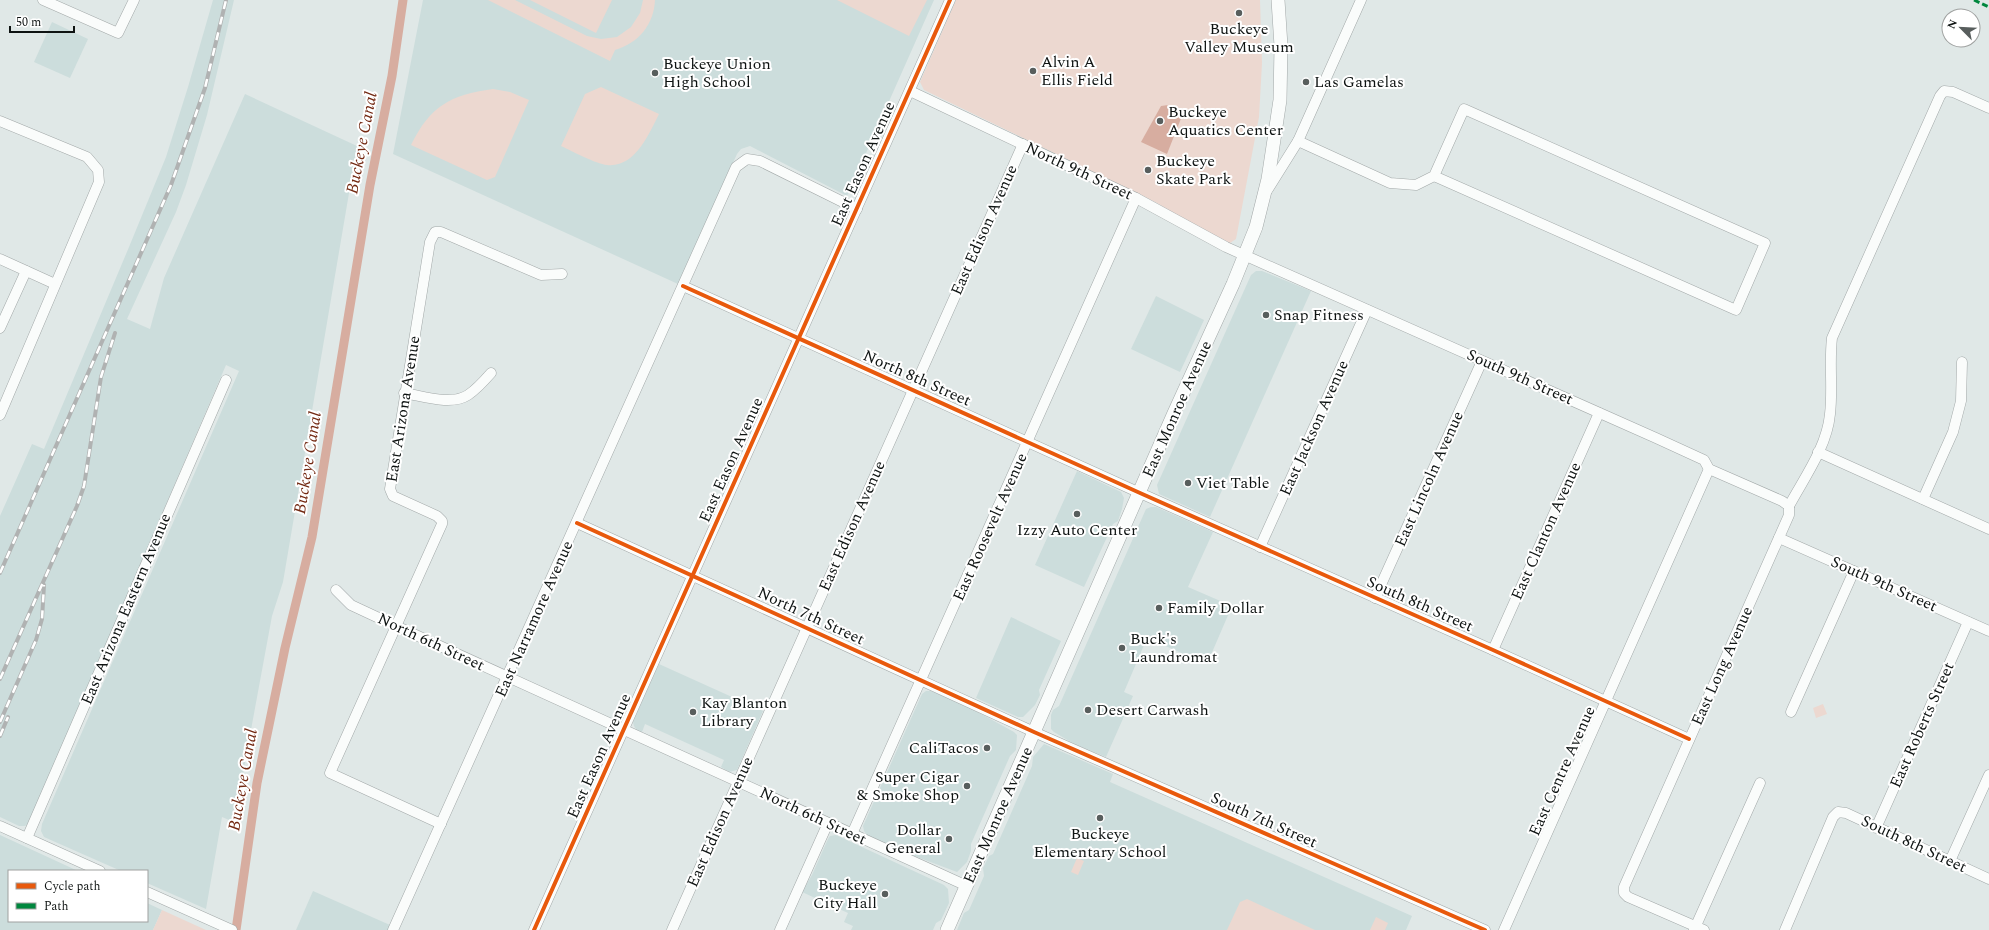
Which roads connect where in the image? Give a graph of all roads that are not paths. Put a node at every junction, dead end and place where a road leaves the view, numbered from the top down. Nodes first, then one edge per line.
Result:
1 (43, 0) edge
2 (134, 0) edge
3 (950, 0) edge
4 (1278, 0) edge
5 (1360, 0) edge
6 (55, 2) edge
7 (910, 90) junction
8 (1989, 108) edge
9 (0, 121) edge
10 (1298, 141) junction
11 (1023, 144) junction
12 (1434, 176) junction
13 (1265, 194) junction
14 (1136, 198) junction
15 (857, 209) junction
16 (1245, 256) junction
17 (0, 260) edge
18 (26, 271) junction
19 (562, 274) dead end
20 (55, 284) junction
21 (683, 286) junction
22 (1367, 310) junction
23 (0, 328) edge
24 (798, 338) junction
25 (1482, 361) junction
26 (1962, 362) dead end
27 (491, 373) dead end
28 (226, 380) dead end
29 (913, 390) junction
30 (404, 393) junction
31 (1, 409) edge
32 (1599, 412) junction
33 (1028, 442) junction
34 (1818, 452) junction
35 (1709, 469) junction
36 (1140, 494) junction
37 (1923, 499) junction
38 (1789, 506) junction
39 (578, 523) junction
40 (1989, 529) edge
41 (1779, 538) junction
42 (1260, 547) junction
43 (1854, 571) junction
44 (693, 575) junction
45 (336, 590) dead end
46 (1375, 598) junction
47 (1968, 622) junction
48 (396, 626) junction
49 (807, 628) junction
50 (1989, 631) edge
51 (1493, 650) junction
52 (508, 678) junction
53 (922, 680) junction
54 (1606, 701) junction
55 (1791, 712) dead end
56 (623, 730) junction
57 (1034, 732) junction
58 (1689, 739) junction
59 (1989, 775) edge
60 (738, 781) junction
61 (1760, 783) dead end
62 (828, 823) junction
63 (441, 824) junction
64 (0, 826) edge
65 (1876, 828) junction
66 (852, 834) junction
67 (27, 838) junction
68 (1950, 861) junction
69 (98, 870) edge
70 (1989, 879) edge
71 (967, 886) junction
72 (148, 892) edge
73 (231, 929) edge
74 (1698, 929) edge
75 (393, 930) edge
76 (534, 930) edge
77 (672, 930) edge
78 (780, 930) edge
79 (947, 930) edge
80 (1485, 930) edge
81 (1504, 930) edge
82 (1785, 930) edge

1 - 6 street
2 - 6 street
3 - 7 street, East Eason Avenue
4 - 13 main road
5 - 10 street, East Monroe Avenue
7 - 11 street, North 9th Street
7 - 15 street, East Eason Avenue
8 - 34 street, East Long Avenue
9 - 20 street
10 - 12 street
10 - 13 street, East Monroe Avenue
11 - 14 street, North 9th Street
11 - 29 street, East Edison Avenue
12 - 12 street
13 - 16 main road, East Monroe Avenue
14 - 16 street, North 9th Street
14 - 33 street, East Roosevelt Avenue
15 - 21 street, East Narramore Avenue
15 - 24 street, East Eason Avenue
16 - 22 street, South 9th Street
16 - 36 main road, East Monroe Avenue
17 - 18 street
18 - 20 street
18 - 23 street
19 - 30 street, East Arizona Avenue
20 - 31 street
21 - 24 street, North 8th Street
21 - 39 street, East Narramore Avenue
22 - 25 street, South 9th Street
22 - 42 street, East Jackson Avenue
24 - 29 street, North 8th Street
24 - 44 street, East Eason Avenue
25 - 32 street, South 9th Street
25 - 46 street, East Lincoln Avenue
26 - 37 street
27 - 30 street
28 - 67 street, East Arizona Eastern Avenue
29 - 33 street, North 8th Street
29 - 49 street, East Edison Avenue
30 - 48 street, East Arizona Avenue
32 - 35 street, South 9th Street
32 - 51 street, East Clanton Avenue
33 - 36 street, North 8th Street
33 - 53 street, East Roosevelt Avenue
34 - 37 street
34 - 38 street, East Long Avenue
35 - 38 street, South 9th Street
35 - 54 street, East Centre Avenue
36 - 42 street, South 8th Street
36 - 57 main road, East Monroe Avenue
37 - 40 street
38 - 41 street, East Long Avenue
39 - 44 street, North 7th Street
39 - 52 street, East Narramore Avenue
41 - 43 street, South 9th Street
41 - 58 street, East Long Avenue
42 - 46 street, South 8th Street
43 - 47 street, South 9th Street
43 - 55 street
44 - 49 street, North 7th Street
44 - 56 street, East Eason Avenue
45 - 48 street, North 6th Street
46 - 51 street, South 8th Street
47 - 50 street, South 9th Street
47 - 65 street, East Roberts Street
48 - 52 street, North 6th Street
48 - 63 street, East Arizona Avenue
49 - 53 street, North 7th Street
49 - 60 street, East Edison Avenue
51 - 54 street, South 8th Street
52 - 56 street, North 6th Street
52 - 63 street, East Narramore Avenue
53 - 57 street, North 7th Street
53 - 66 street, East Roosevelt Avenue
54 - 58 street, South 8th Street
54 - 81 street, East Centre Avenue
56 - 60 street, North 6th Street
56 - 76 street, East Eason Avenue
57 - 71 main road, East Monroe Avenue
57 - 80 street, South 7th Street
58 - 74 street, East Long Avenue
59 - 68 street
60 - 62 street, North 6th Street
60 - 77 street, East Edison Avenue
61 - 74 street
62 - 66 street, North 6th Street
62 - 78 street
63 - 75 street, East Narramore Avenue
64 - 67 street
65 - 68 street, South 8th Street
65 - 82 street, South 8th Street
66 - 71 street, North 6th Street
67 - 69 street
68 - 70 street, South 8th Street
71 - 79 main road, East Monroe Avenue
72 - 73 street

